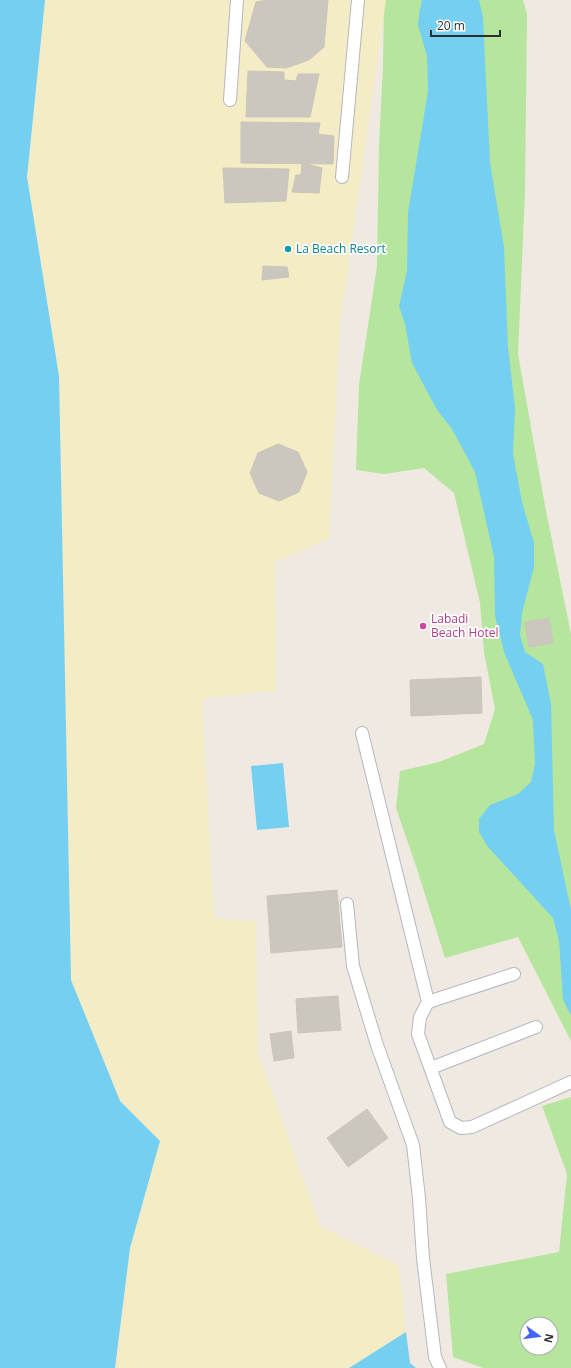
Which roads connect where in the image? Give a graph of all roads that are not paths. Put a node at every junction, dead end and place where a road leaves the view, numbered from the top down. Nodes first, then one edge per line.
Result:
1 (237, 0) edge
2 (358, 0) edge
3 (230, 100) dead end
4 (342, 177) dead end
5 (362, 732) dead end
6 (347, 904) dead end
7 (514, 974) dead end
8 (428, 1002) junction
9 (536, 1027) dead end
10 (431, 1068) junction
11 (571, 1082) edge
12 (440, 1368) edge

1 - 3 lane
2 - 4 lane
5 - 8 lane
6 - 12 lane
7 - 8 lane
8 - 10 lane
9 - 10 lane
10 - 11 lane

